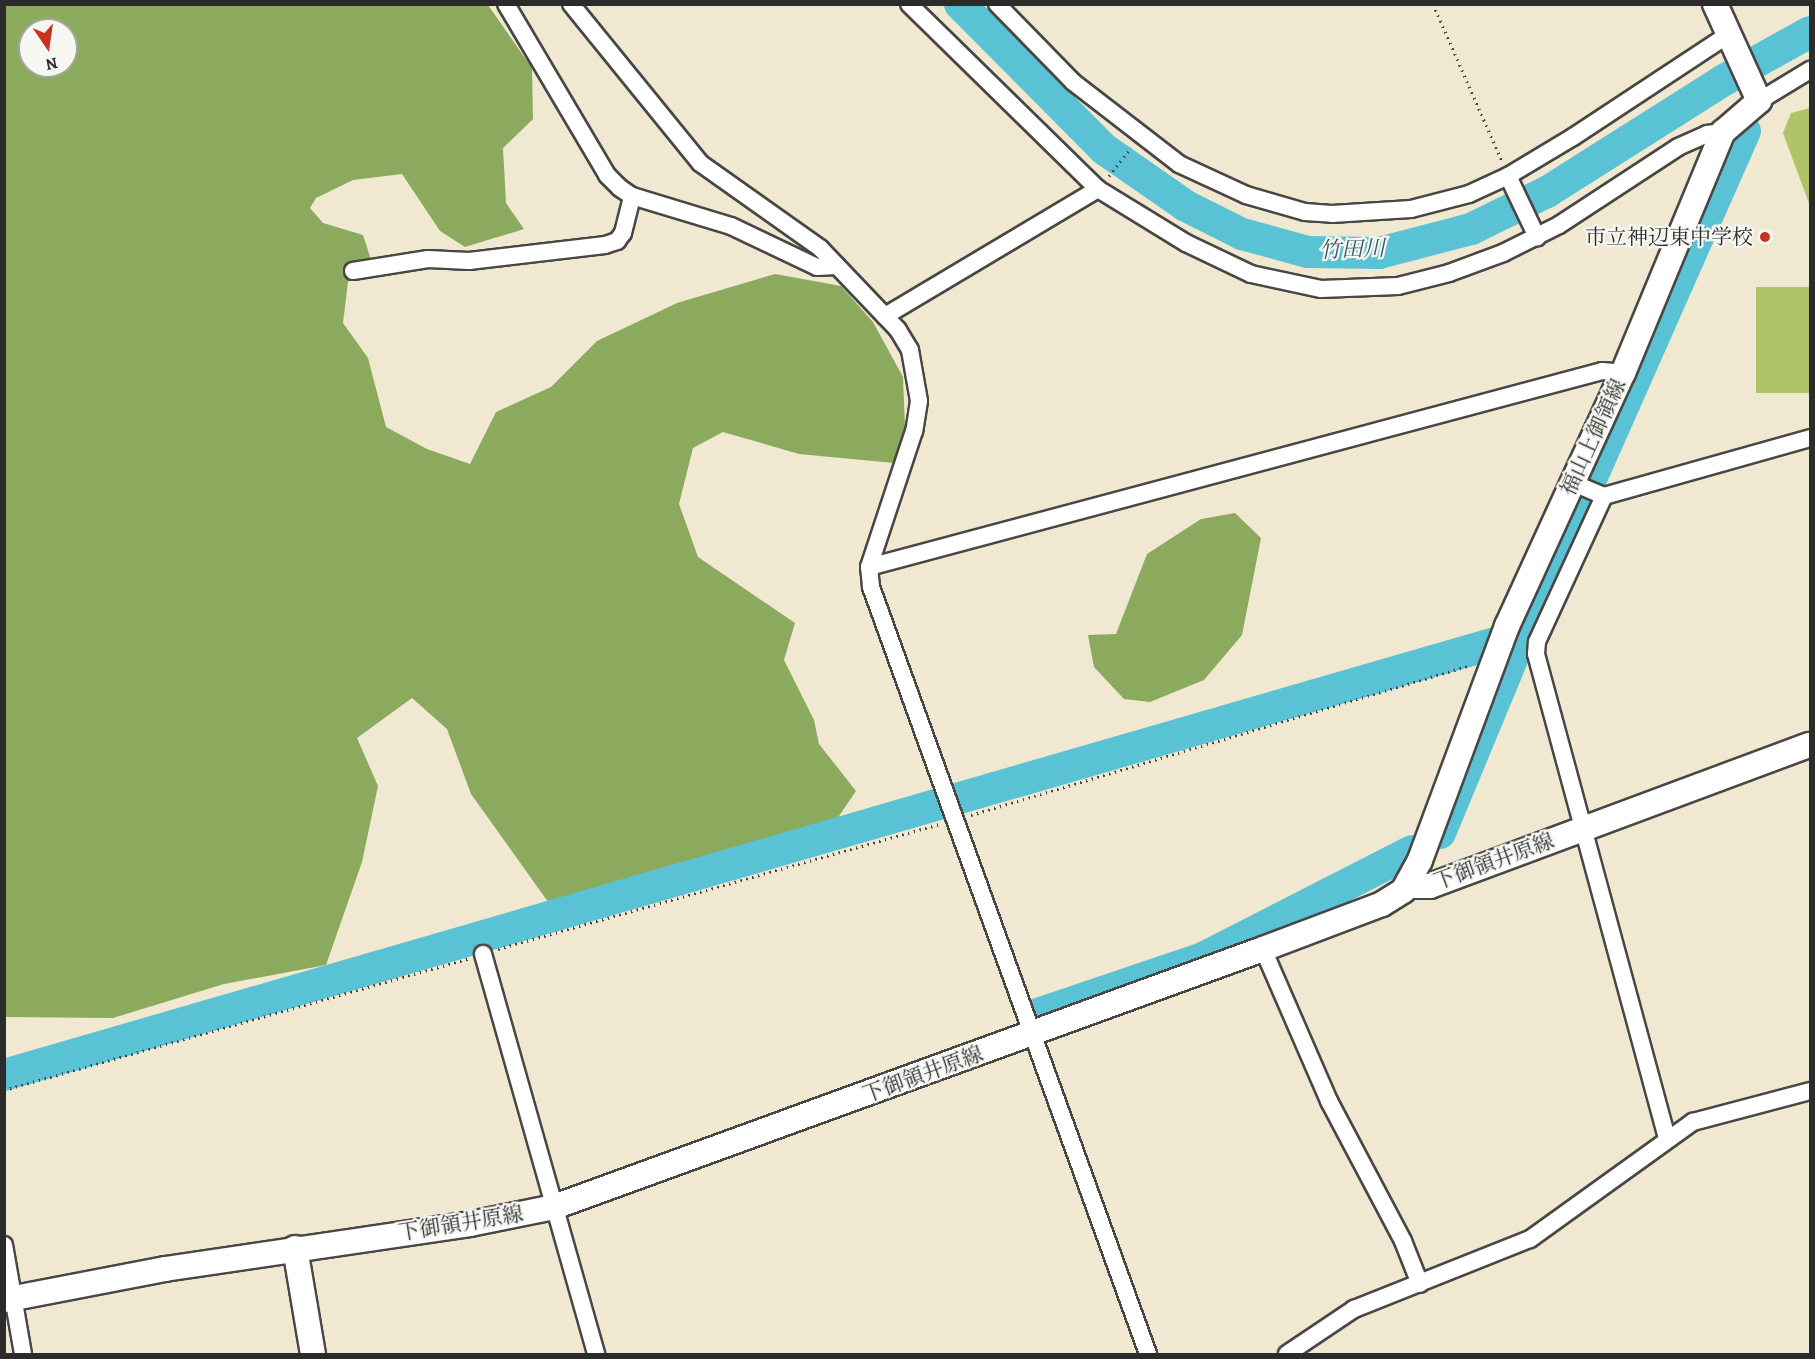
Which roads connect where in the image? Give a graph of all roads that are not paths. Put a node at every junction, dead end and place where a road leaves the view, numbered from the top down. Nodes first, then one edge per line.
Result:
1 (506, 4) edge
2 (571, 4) edge
3 (909, 4) edge
4 (997, 4) edge
5 (1714, 4) edge
6 (1728, 39) junction
7 (1810, 70) edge
8 (1758, 97) junction
9 (1723, 132) junction
10 (1509, 179) junction
11 (1101, 186) junction
12 (632, 196) junction
13 (1535, 234) junction
14 (837, 266) junction
15 (353, 271) dead end
16 (885, 316) junction
17 (1623, 373) junction
18 (1810, 438) edge
19 (1575, 484) junction
20 (1602, 495) junction
21 (869, 567) junction
22 (1810, 745) edge
23 (1582, 829) junction
24 (1408, 886) junction
25 (1263, 949) junction
26 (483, 954) road end
27 (1030, 1034) junction
28 (1810, 1090) edge
29 (1667, 1138) junction
30 (554, 1208) junction
31 (4, 1245) edge
32 (295, 1248) junction
33 (1420, 1284) junction
34 (9, 1300) edge
35 (23, 1354) edge
36 (313, 1354) edge
37 (596, 1354) edge
38 (1148, 1354) edge
39 (1287, 1354) edge

1 - 12 street
2 - 14 street
3 - 11 street
4 - 10 street
5 - 6 main road
6 - 8 main road
6 - 10 street
7 - 8 street
8 - 9 main road, 福山上御領線
9 - 13 street
9 - 17 main road, 福山上御領線
10 - 13 street
11 - 13 street
11 - 16 street
12 - 14 street
12 - 15 street
14 - 16 street
16 - 21 street
17 - 19 main road, 福山上御領線
17 - 21 street
18 - 20 street
19 - 20 street
19 - 24 main road, 福山上御領線
20 - 23 street
21 - 27 street
22 - 23 main road, 下御領井原線
23 - 24 main road, 下御領井原線
23 - 29 street
24 - 25 main road, 下御領井原線
25 - 27 main road, 下御領井原線
25 - 33 street
26 - 30 street
27 - 30 main road, 下御領井原線
27 - 38 street
28 - 29 street
29 - 33 street
30 - 32 main road, 下御領井原線
30 - 37 street
31 - 34 street
32 - 34 main road, 下御領井原線
32 - 36 main road
33 - 39 street
34 - 35 street

